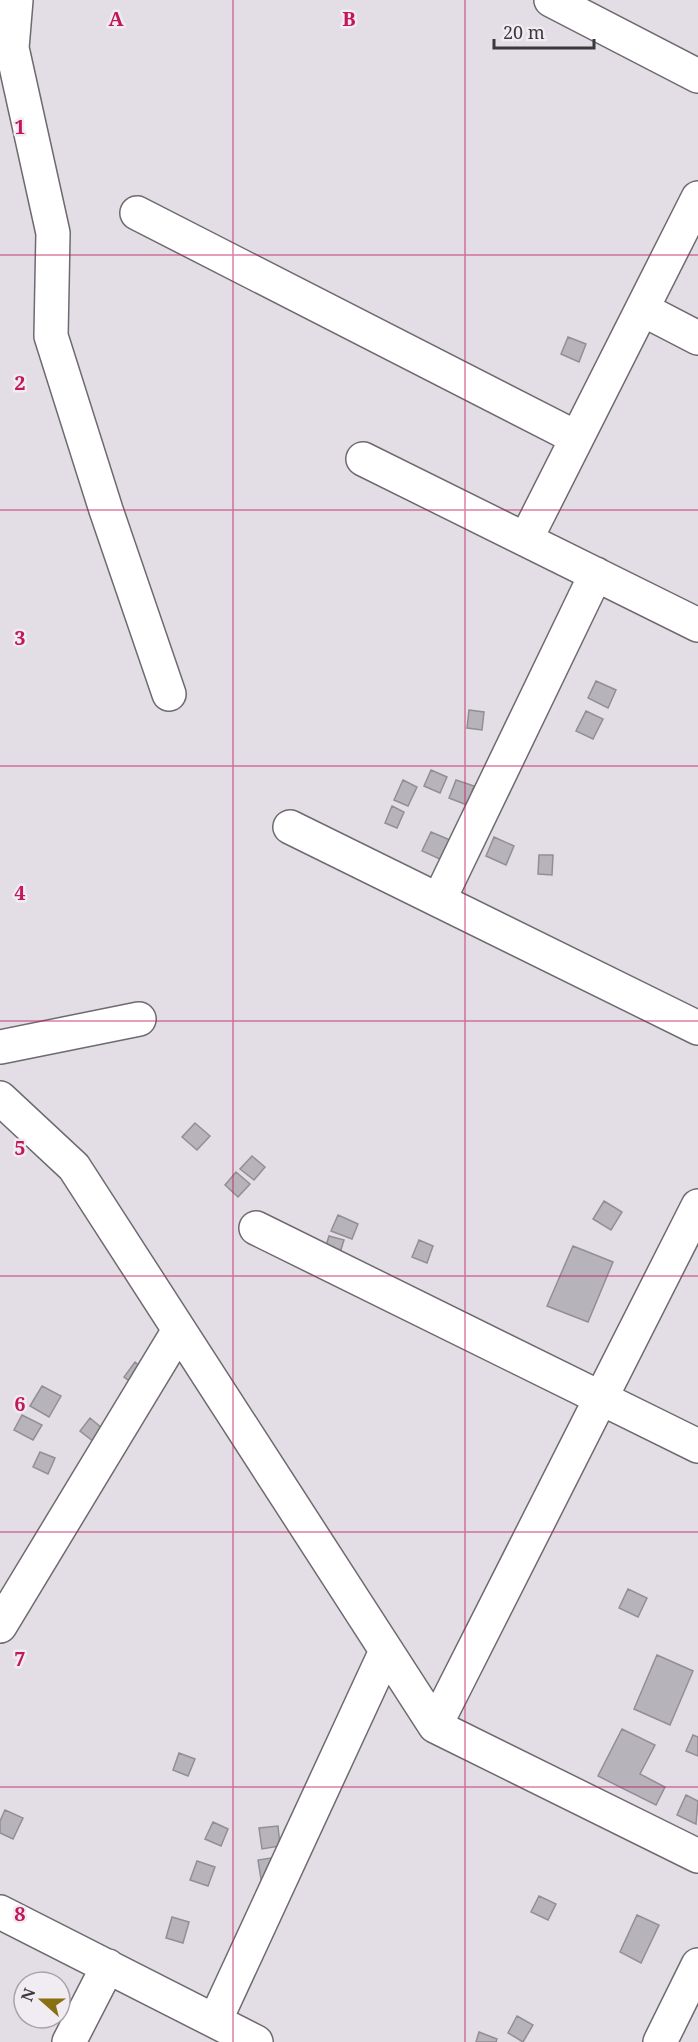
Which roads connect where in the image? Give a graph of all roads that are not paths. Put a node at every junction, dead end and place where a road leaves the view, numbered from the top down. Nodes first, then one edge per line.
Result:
1 (16, 0) edge
2 (551, 0) edge
3 (698, 76) edge
4 (698, 198) edge
5 (137, 213) dead end
6 (642, 309) junction
7 (698, 338) edge
8 (577, 438) junction
9 (363, 459) dead end
10 (526, 539) junction
11 (596, 574) junction
12 (698, 625) edge
13 (169, 694) dead end
14 (290, 827) dead end
15 (439, 900) junction
16 (139, 1019) dead end
17 (698, 1028) edge
18 (0, 1047) edge
19 (0, 1098) edge
20 (698, 1206) edge
21 (256, 1228) dead end
22 (179, 1330) junction
23 (601, 1398) junction
24 (698, 1446) edge
25 (0, 1626) edge
26 (386, 1651) junction
27 (435, 1726) junction
28 (698, 1856) edge
29 (0, 1912) edge
30 (698, 1965) edge
31 (108, 1966) junction
32 (214, 2021) junction
33 (69, 2042) edge
34 (256, 2042) edge
35 (660, 2042) edge

1 - 13 street
2 - 3 street
4 - 6 street
5 - 8 street
6 - 7 street
6 - 8 street
8 - 10 street
9 - 10 street
10 - 11 street
11 - 12 street
11 - 15 street
14 - 15 street
15 - 17 street
16 - 18 street
19 - 22 street
20 - 23 street
21 - 23 street
22 - 25 street
22 - 26 street
23 - 24 street
23 - 27 street
26 - 27 street
26 - 32 street
27 - 28 street
29 - 31 street
30 - 35 street
31 - 32 street
31 - 33 street
32 - 34 street

